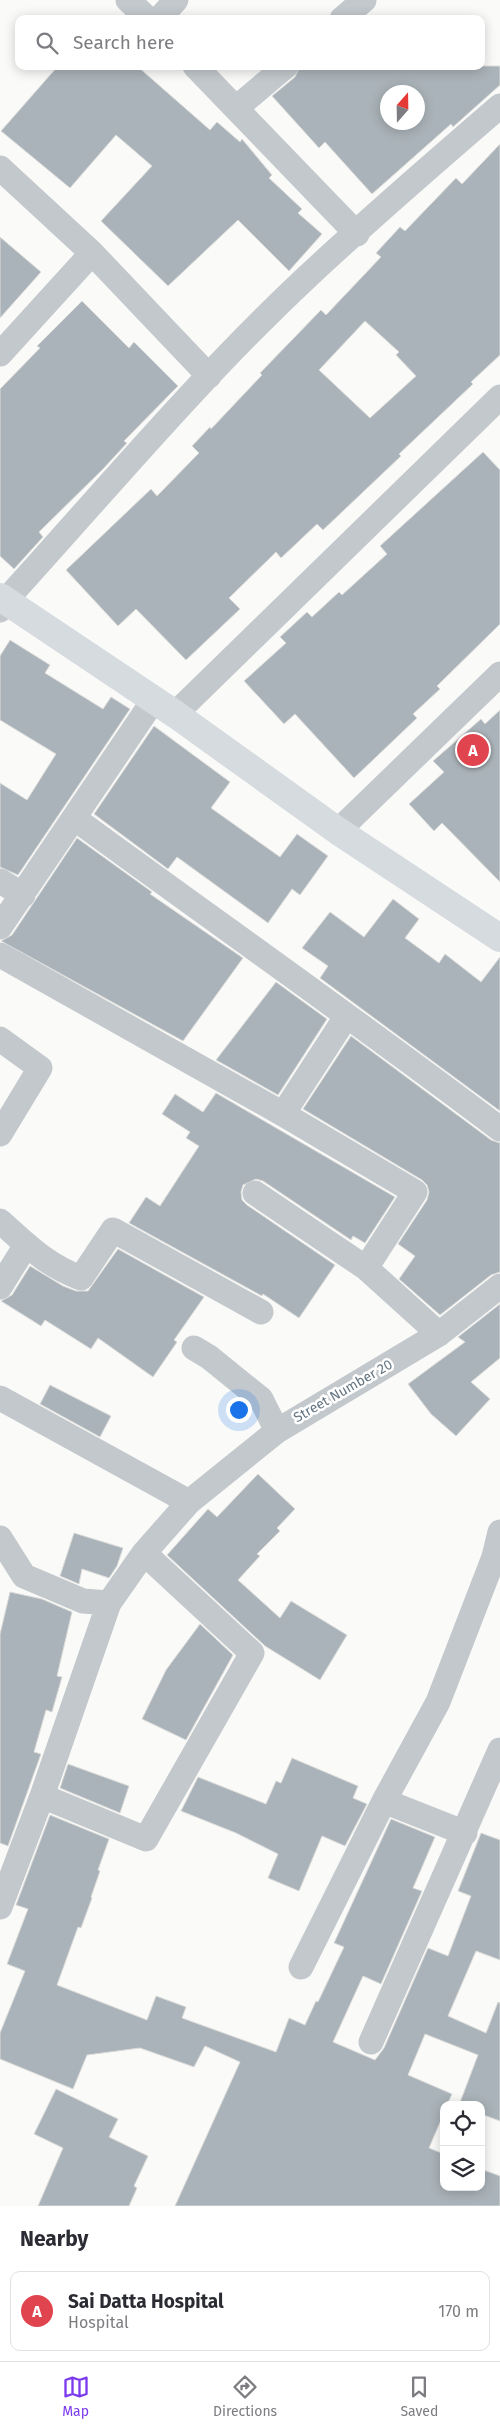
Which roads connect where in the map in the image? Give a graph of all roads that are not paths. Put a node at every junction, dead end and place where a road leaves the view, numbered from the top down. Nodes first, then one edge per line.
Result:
1 (128, 0) edge
2 (176, 0) edge
3 (364, 0) edge
4 (144, 15) edge
5 (163, 15) edge
6 (347, 15) edge
7 (199, 70) edge
8 (281, 70) edge
9 (500, 106) edge
10 (236, 108) junction
11 (0, 168) edge
12 (357, 234) junction
13 (92, 253) junction
14 (0, 354) edge
15 (209, 376) junction
16 (500, 397) edge
17 (2, 602) edge
18 (500, 674) edge
19 (164, 707) junction
20 (74, 818) junction
21 (338, 831) junction
22 (0, 881) edge
23 (23, 895) junction
24 (0, 927) edge
25 (500, 938) edge
26 (0, 955) edge
27 (346, 1017) junction
28 (0, 1040) edge
29 (283, 1114) junction
30 (500, 1129) edge
31 (0, 1134) edge
32 (255, 1193) dead end
33 (0, 1221) edge
34 (26, 1245) junction
35 (366, 1268) junction
36 (500, 1286) edge
37 (0, 1287) edge
38 (261, 1312) dead end
39 (439, 1334) junction
40 (194, 1348) dead end
41 (0, 1398) edge
42 (277, 1431) junction
43 (189, 1502) junction
44 (500, 1532) edge
45 (0, 1538) edge
46 (144, 1554) junction
47 (109, 1604) junction
48 (500, 1750) edge
49 (42, 1796) junction
50 (384, 1800) junction
51 (465, 1833) junction
52 (0, 1905) edge
53 (301, 1967) dead end
54 (371, 2042) dead end

1 - 4 street
2 - 5 street
3 - 6 street
7 - 10 street
8 - 10 street
9 - 12 street
10 - 12 street
11 - 13 street
12 - 15 street
13 - 14 street
13 - 15 street
15 - 17 street
16 - 19 street
17 - 19 street
18 - 21 street
19 - 20 street
19 - 21 street
20 - 23 street
20 - 27 street
21 - 25 street
22 - 23 street
23 - 24 street
26 - 29 street
27 - 29 street
27 - 30 street
28 - 31 street
29 - 35 street
32 - 35 street
33 - 34 street
34 - 37 street
34 - 38 street
35 - 39 street
36 - 39 street, Street Number 20
39 - 42 street, Street Number 20
40 - 42 street
41 - 43 street
42 - 43 street, Street Number 20
43 - 46 street, Street Number 20
44 - 50 street
45 - 47 street
46 - 47 street, Street Number 20
46 - 49 street
47 - 49 street, Street Number 20
48 - 51 street
49 - 52 street, Street Number 20
50 - 51 street
50 - 53 street
51 - 54 street

